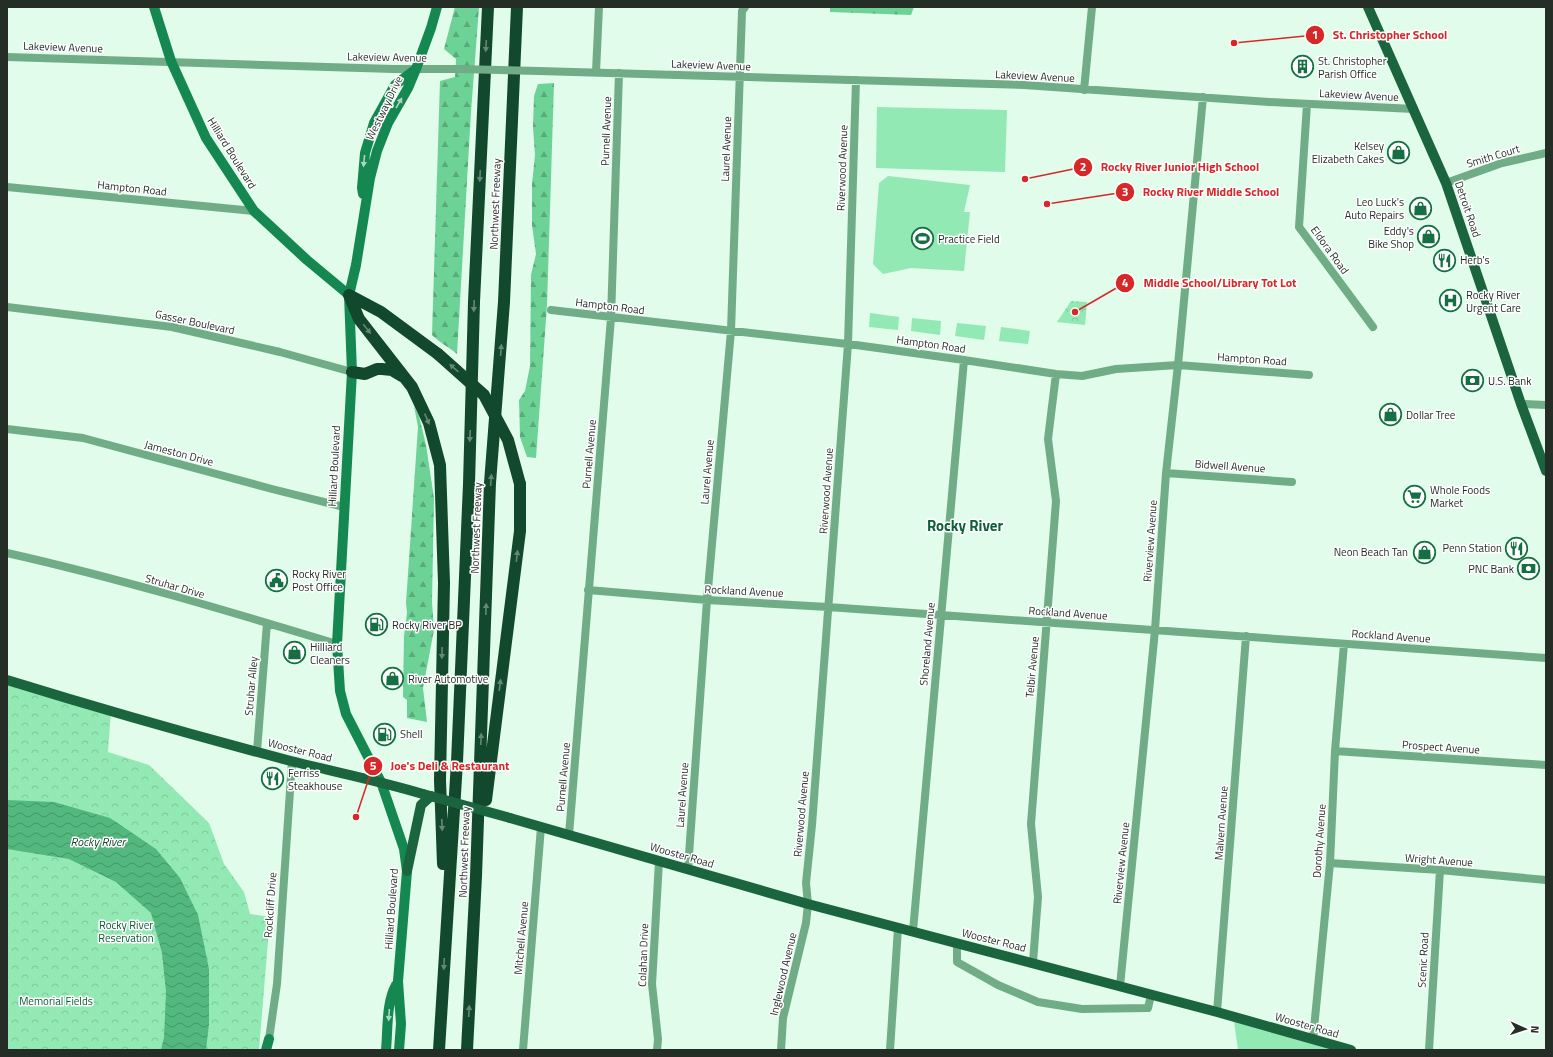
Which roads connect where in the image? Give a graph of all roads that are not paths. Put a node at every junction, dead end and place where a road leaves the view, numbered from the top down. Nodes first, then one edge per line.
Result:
1 (154, 7) edge
2 (437, 7) edge
3 (488, 7) edge
4 (517, 7) edge
5 (599, 7) edge
6 (745, 7) edge
7 (1092, 7) edge
8 (1368, 7) edge
9 (7, 57) edge
10 (171, 61) junction
11 (416, 69) junction
12 (596, 72) junction
13 (619, 73) junction
14 (740, 77) junction
15 (856, 80) junction
16 (1084, 90) junction
17 (1203, 97) junction
18 (1307, 104) junction
19 (1414, 109) junction
20 (1546, 153) edge
21 (1446, 183) junction
22 (7, 187) edge
23 (254, 211) junction
24 (349, 295) junction
25 (7, 307) edge
26 (551, 310) dead end
27 (612, 318) junction
28 (1373, 327) dead end
29 (731, 331) junction
30 (848, 344) junction
31 (964, 360) junction
32 (1178, 365) junction
33 (352, 372) junction
34 (1056, 374) junction
35 (1309, 375) dead end
36 (410, 384) junction
37 (1521, 404) junction
38 (1546, 405) edge
39 (7, 429) edge
40 (1546, 470) edge
41 (1166, 473) junction
42 (1292, 482) dead end
43 (344, 507) junction
44 (7, 553) edge
45 (588, 590) junction
46 (707, 600) junction
47 (828, 607) junction
48 (941, 616) junction
49 (1047, 622) junction
50 (267, 623) junction
51 (1155, 630) junction
52 (1246, 636) junction
53 (337, 644) junction
54 (1344, 644) junction
55 (1546, 658) edge
56 (7, 680) edge
57 (257, 751) junction
58 (1335, 751) junction
59 (292, 761) junction
60 (1546, 765) edge
61 (381, 782) junction
62 (427, 795) junction
63 (541, 827) junction
64 (569, 836) junction
65 (659, 861) junction
66 (1330, 863) junction
67 (688, 869) junction
68 (1440, 870) junction
69 (407, 871) junction
70 (476, 876) junction
71 (1546, 880) edge
72 (808, 904) junction
73 (446, 925) junction
74 (898, 928) junction
75 (913, 931) junction
76 (957, 943) junction
77 (1033, 962) junction
78 (398, 981) junction
79 (1120, 986) junction
80 (1151, 995) junction
81 (1217, 1012) junction
82 (1314, 1039) junction
83 (269, 1040) joint
84 (266, 1050) edge
85 (386, 1050) edge
86 (399, 1050) edge
87 (439, 1050) edge
88 (467, 1050) edge
89 (523, 1050) edge
90 (657, 1050) edge
91 (781, 1050) edge
92 (890, 1050) edge
93 (1351, 1050) edge
94 (1429, 1050) edge

1 - 10 main road, Hilliard Boulevard
2 - 11 main road, Westway Drive
3 -> 73 highway, Northwest Freeway
70 -> 4 highway, Northwest Freeway
5 - 12 street
6 - 14 street, Laurel Avenue
7 - 16 street
8 - 19 main road, Detroit Road
9 - 10 street, Lakeview Avenue
10 - 11 street, Lakeview Avenue
10 - 23 main road, Hilliard Boulevard
11 - 12 street, Lakeview Avenue, bridge
11 - 24 main road, Westway Drive
12 - 13 street, Lakeview Avenue
13 - 14 street, Lakeview Avenue
13 - 27 street, Purnell Avenue
14 - 15 street, Lakeview Avenue
14 - 29 street, Laurel Avenue
15 - 16 street, Lakeview Avenue
15 - 30 street, Riverwood Avenue
16 - 17 street, Lakeview Avenue
17 - 18 street, Lakeview Avenue
17 - 32 street, Riverview Avenue
18 - 19 street, Lakeview Avenue
18 - 28 street, Eldora Road
19 - 21 main road, Detroit Road
20 - 21 street, Smith Court
21 - 37 main road, Detroit Road
22 - 23 street, Hampton Road
23 - 24 main road, Hilliard Boulevard
24 - 33 main road, Hilliard Boulevard
24 -> 36 highway
70 -> 24 highway, bridge
25 - 33 street, Gasser Boulevard
26 - 27 street, Hampton Road
27 - 29 street, Hampton Road
27 - 45 street, Purnell Avenue
29 - 30 street, Hampton Road
29 - 46 street, Laurel Avenue
30 - 31 street, Hampton Road
30 - 47 street, Riverwood Avenue
31 - 34 street, Hampton Road
31 - 48 street, Shoreland Avenue
32 - 34 street, Hampton Road
32 - 35 street, Hampton Road
32 - 41 street, Riverview Avenue
33 - 36 highway
33 - 43 main road, Hilliard Boulevard
34 - 49 street, Telbir Avenue
36 -> 73 highway
37 - 38 street
37 - 40 main road, Detroit Road
39 - 43 street, Jameston Drive
41 - 42 street, Bidwell Avenue
41 - 51 street, Riverview Avenue
43 - 53 main road, Hilliard Boulevard
44 - 50 street, Struhar Drive
45 - 46 street, Rockland Avenue
45 - 64 street, Purnell Avenue
46 - 47 street, Rockland Avenue
46 - 67 street, Laurel Avenue
47 - 48 street, Rockland Avenue
47 - 72 street, Riverwood Avenue
48 - 49 street, Rockland Avenue
48 - 75 street, Shoreland Avenue
49 - 51 street, Rockland Avenue
49 - 77 street, Telbir Avenue
50 - 53 street, Struhar Drive
50 - 57 street, Struhar Alley
51 - 52 street, Rockland Avenue
51 - 79 street, Riverview Avenue
52 - 54 street, Rockland Avenue
52 - 81 street, Malvern Avenue
53 - 61 main road, Hilliard Boulevard
54 - 55 street, Rockland Avenue
54 - 58 street, Dorothy Avenue
56 - 57 main road, Wooster Road
57 - 59 main road, Wooster Road
58 - 60 street, Prospect Avenue
58 - 66 street, Dorothy Avenue
59 - 61 main road, Wooster Road
59 - 83 street, Rockcliff Drive
61 - 62 main road, Wooster Road
61 - 69 main road, Hilliard Boulevard
62 - 63 main road, Wooster Road, bridge
62 - 69 main road
63 - 64 main road, Wooster Road
63 - 89 street, Mitchell Avenue
64 - 65 main road, Wooster Road
65 - 67 main road, Wooster Road
65 - 90 street, Colahan Drive
66 - 68 street, Wright Avenue
66 - 82 street, Dorothy Avenue
67 - 72 main road, Wooster Road
68 - 71 street, Wright Avenue
68 - 94 street, Scenic Road
69 - 78 main road, Hilliard Boulevard
88 -> 70 highway, Northwest Freeway
72 - 74 main road, Wooster Road
72 - 91 street, Inglewood Avenue
73 -> 87 highway, Northwest Freeway
74 - 75 main road, Wooster Road
74 - 92 street
75 - 76 main road, Wooster Road
76 - 77 main road, Wooster Road
76 - 80 street
77 - 79 main road, Wooster Road
78 -> 85 main road, Hilliard Boulevard
78 - 86 main road, Hilliard Boulevard
79 - 80 main road, Wooster Road
80 - 81 main road, Wooster Road
81 - 82 main road, Wooster Road
82 - 93 main road, Wooster Road
83 - 84 main road, Rockcliff Drive

